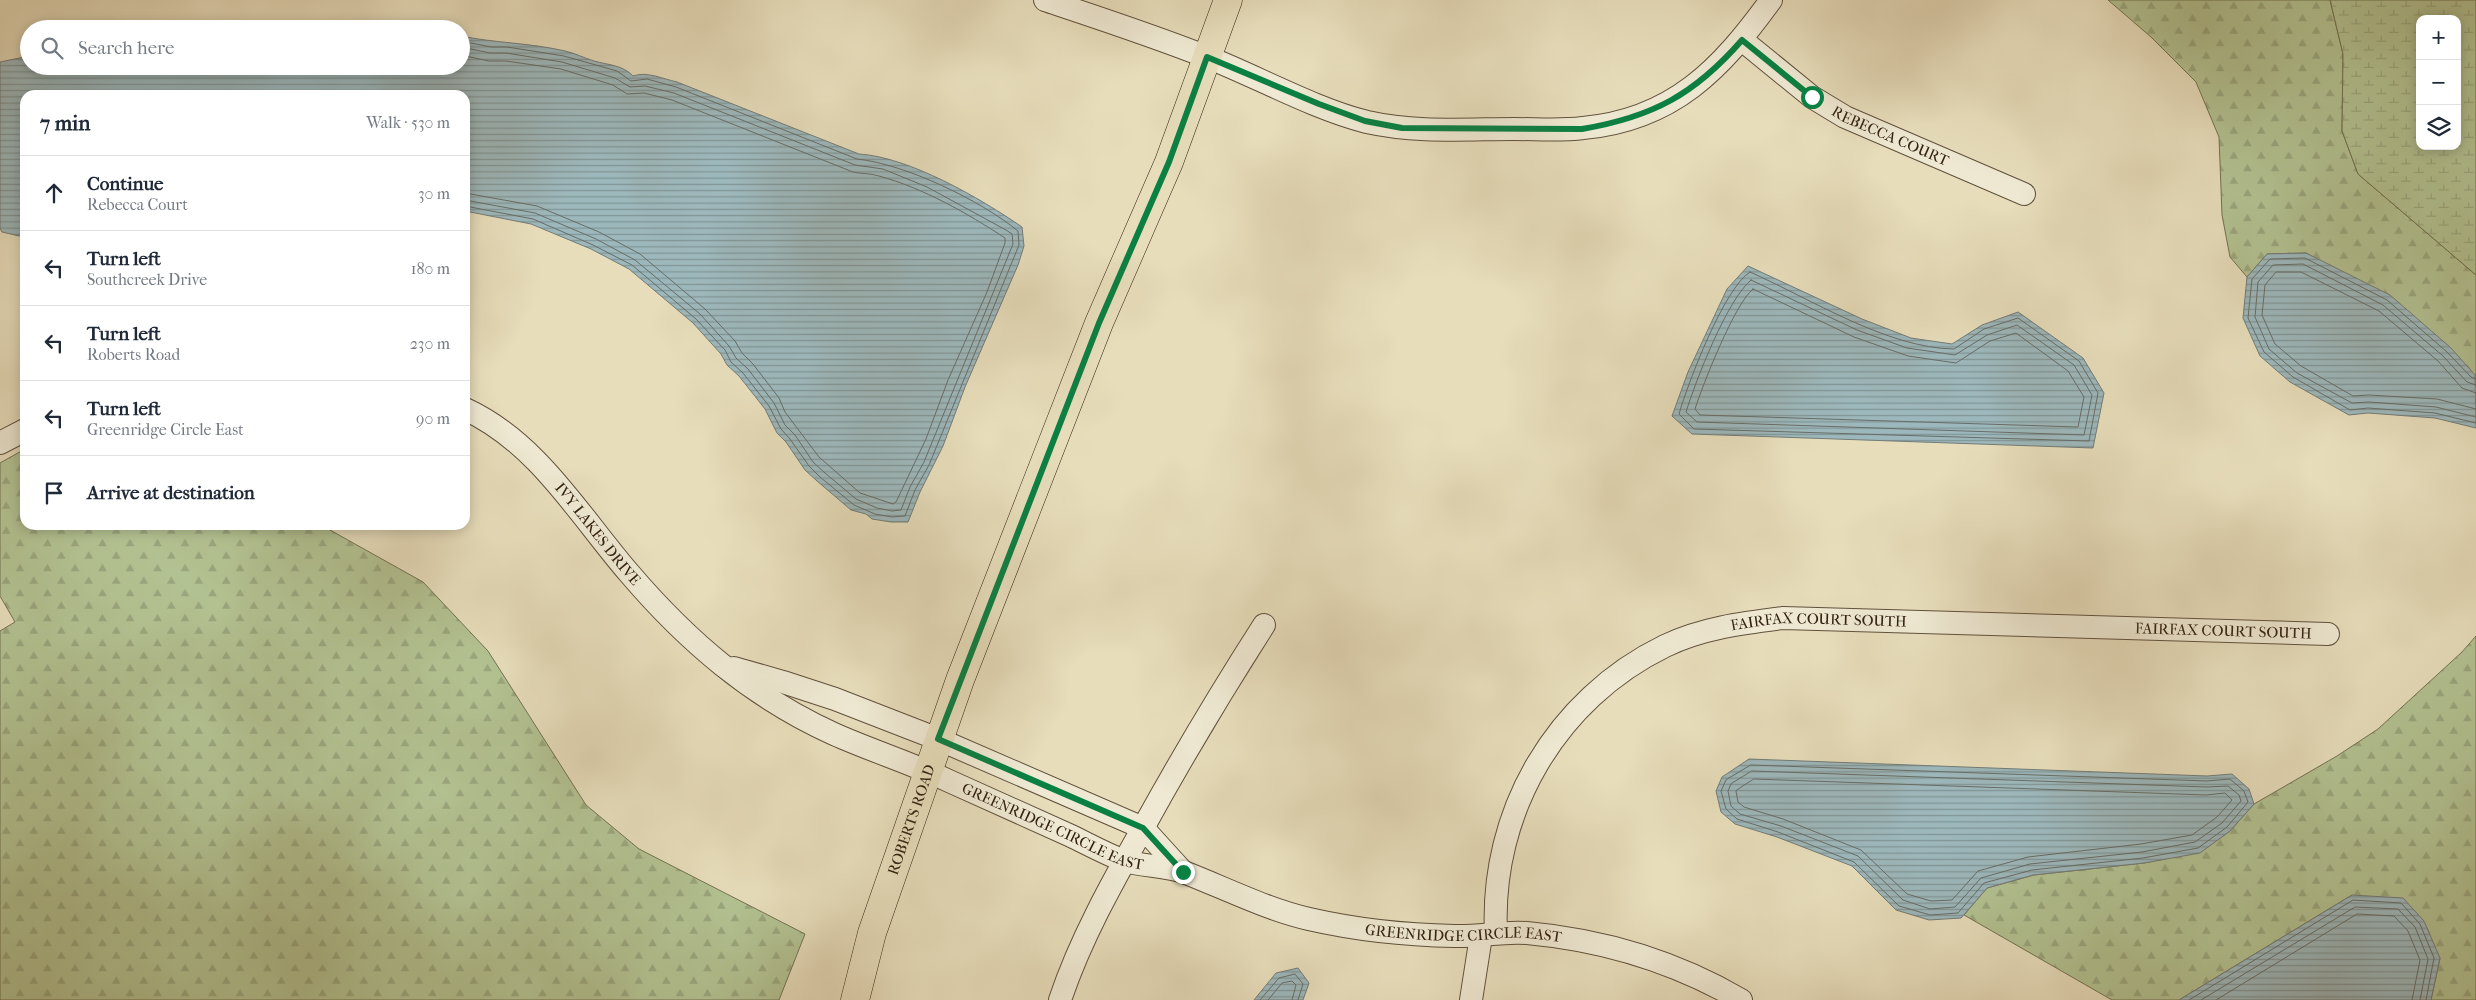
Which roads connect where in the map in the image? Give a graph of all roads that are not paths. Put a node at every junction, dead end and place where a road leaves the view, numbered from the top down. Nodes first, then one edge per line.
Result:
1 (1045, 0) edge
2 (1228, 0) edge
3 (1771, 0) edge
4 (1742, 40) junction
5 (1207, 57) junction
6 (2024, 194) dead end
7 (470, 412) edge
8 (20, 433) edge
9 (0, 443) edge
10 (1264, 625) dead end
11 (2328, 634) dead end
12 (724, 666) junction
13 (938, 739) junction
14 (927, 771) junction
15 (1143, 828) junction
16 (1124, 861) junction
17 (1183, 872) junction
18 (1489, 934) junction
19 (855, 1000) edge
20 (1060, 1000) edge
21 (1472, 1000) edge
22 (1741, 1000) edge

1 - 5 street
2 - 5 main road, ROBERTS ROAD
3 - 4 street
4 - 5 street
4 - 6 street, REBECCA COURT
5 - 13 main road, ROBERTS ROAD
7 - 12 street, IVY LAKES DRIVE
8 - 9 street
10 - 15 street
11 - 18 street, FAIRFAX COURT SOUTH
12 - 13 street, IVY LAKES DRIVE
12 - 14 street, IVY LAKES DRIVE
13 - 14 main road, ROBERTS ROAD
13 - 15 street, GREENRIDGE CIRCLE EAST
14 - 16 street, GREENRIDGE CIRCLE EAST
14 - 19 main road, ROBERTS ROAD
15 - 16 street
15 - 17 street, GREENRIDGE CIRCLE EAST
16 - 17 street, GREENRIDGE CIRCLE EAST
16 - 20 street
17 - 18 street, GREENRIDGE CIRCLE EAST
18 - 21 street, FAIRFAX COURT SOUTH
18 - 22 street, GREENRIDGE CIRCLE EAST

